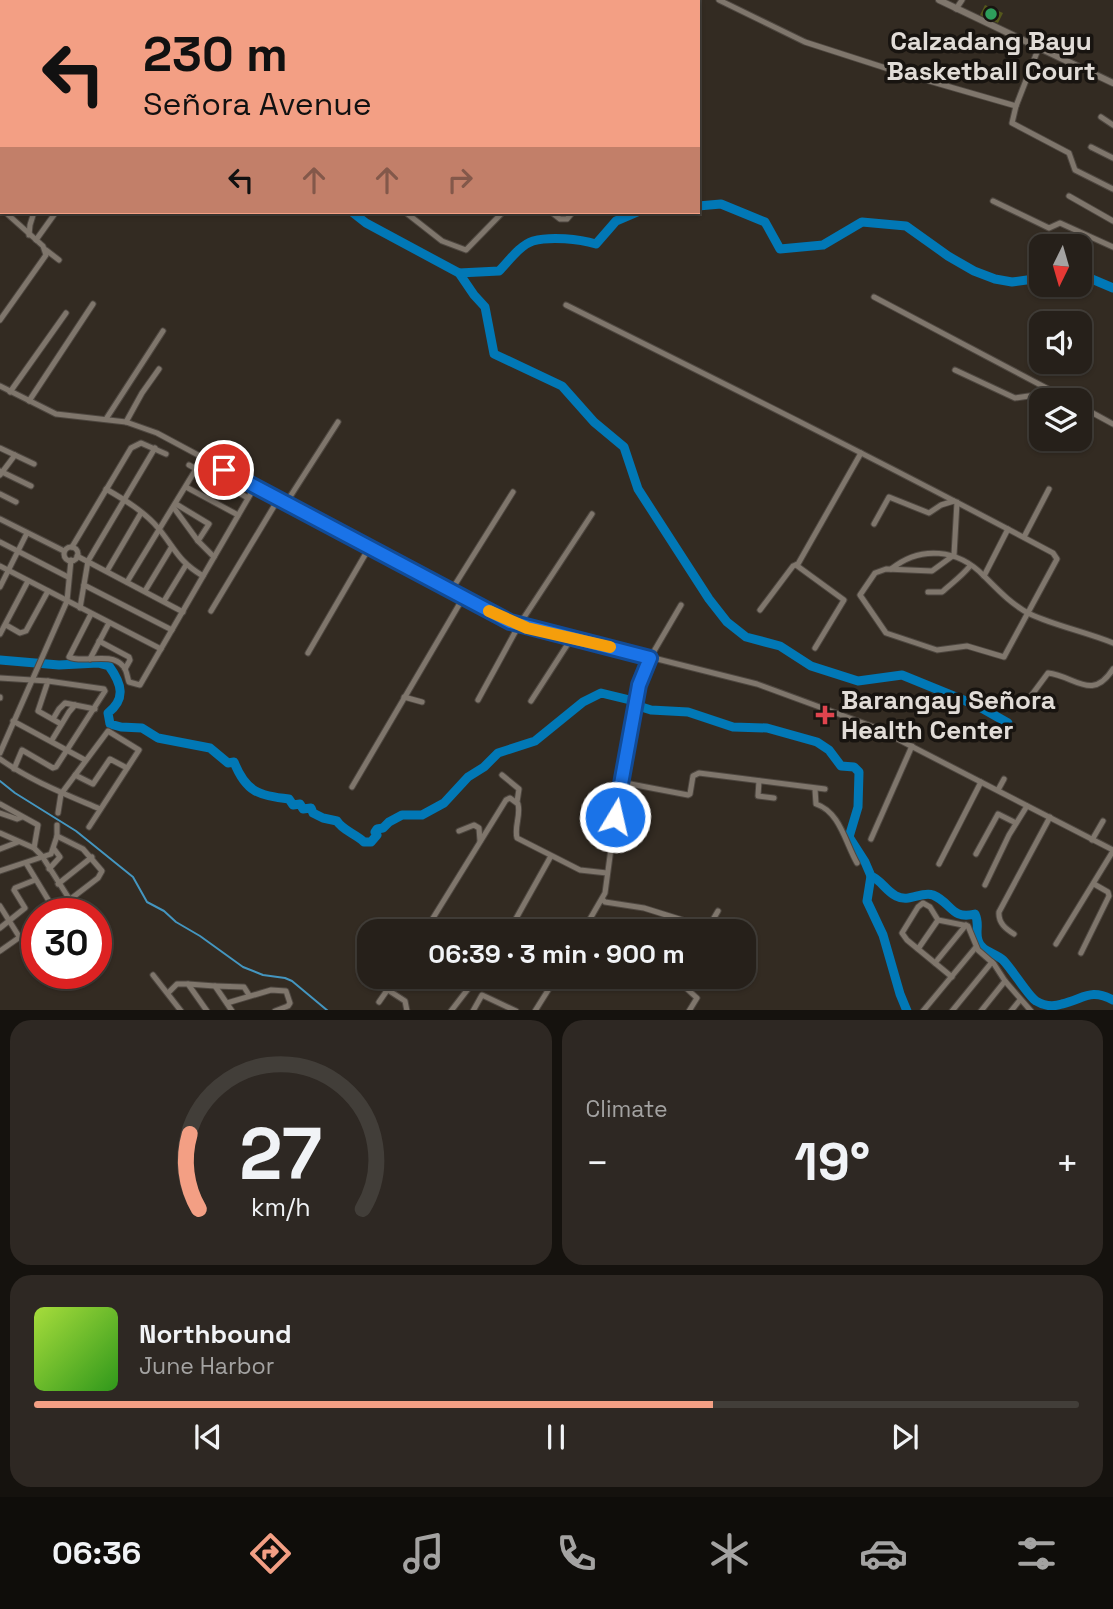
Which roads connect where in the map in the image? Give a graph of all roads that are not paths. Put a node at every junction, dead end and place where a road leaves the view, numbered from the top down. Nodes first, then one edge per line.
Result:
1 (719, 0) edge
2 (939, 0) edge
3 (962, 0) edge
4 (956, 9) junction
5 (1039, 47) junction
6 (1113, 83) edge
7 (1016, 106) junction
8 (1101, 117) dead end
9 (1113, 125) edge
10 (1091, 147) dead end
11 (1113, 158) edge
12 (1113, 189) edge
13 (1069, 196) dead end
14 (993, 201) dead end
15 (7, 214) edge
16 (33, 214) edge
17 (55, 214) edge
18 (408, 214) edge
19 (501, 214) edge
20 (554, 214) edge
21 (571, 214) edge
22 (1113, 221) edge
23 (29, 235) junction
24 (36, 240) junction
25 (1113, 247) edge
26 (46, 250) junction
27 (59, 260) dead end
28 (874, 297) dead end
29 (93, 303) dead end
30 (566, 305) dead end
31 (66, 313) dead end
32 (0, 320) edge
33 (163, 331) dead end
34 (159, 369) dead end
35 (955, 370) dead end
36 (0, 386) edge
37 (1047, 388) edge
38 (10, 392) junction
39 (1029, 396) edge
40 (29, 401) junction
41 (1092, 412) edge
42 (106, 419) junction
43 (126, 422) junction
44 (338, 422) dead end
45 (1113, 424) edge
46 (0, 448) edge
47 (155, 448) junction
48 (861, 453) junction
49 (166, 454) dead end
50 (15, 455) junction
51 (34, 464) dead end
52 (189, 465) dead end
53 (196, 469) junction
54 (1, 473) edge
55 (31, 486) dead end
56 (186, 487) junction
57 (106, 489) junction
58 (1049, 489) dead end
59 (513, 492) dead end
60 (0, 494) edge
61 (279, 498) junction
62 (125, 500) junction
63 (16, 502) dead end
64 (956, 502) junction
65 (285, 503) junction
66 (175, 506) junction
67 (141, 513) junction
68 (592, 514) dead end
69 (238, 515) junction
70 (0, 519) edge
71 (874, 523) dead end
72 (158, 528) junction
73 (1008, 529) junction
74 (27, 533) junction
75 (1024, 537) junction
76 (198, 541) junction
77 (0, 542) edge
78 (72, 547) junction
79 (171, 548) junction
80 (369, 548) junction
81 (18, 551) junction
82 (65, 551) junction
83 (954, 555) junction
84 (77, 556) junction
85 (215, 556) junction
86 (71, 560) junction
87 (88, 561) junction
88 (186, 565) junction
89 (796, 565) junction
90 (0, 566) edge
91 (970, 566) junction
92 (891, 569) junction
93 (8, 571) junction
94 (107, 571) junction
95 (203, 576) junction
96 (984, 576) junction
97 (68, 577) junction
98 (28, 581) junction
99 (127, 582) junction
100 (84, 585) junction
101 (0, 587) edge
102 (48, 591) junction
103 (145, 591) junction
104 (451, 591) junction
105 (929, 592) dead end
106 (463, 598) junction
107 (67, 601) junction
108 (164, 601) junction
109 (681, 605) dead end
110 (80, 608) junction
111 (760, 610) dead end
112 (211, 611) dead end
113 (183, 612) junction
114 (91, 614) junction
115 (1029, 614) junction
116 (109, 623) junction
117 (6, 625) junction
118 (519, 625) junction
119 (172, 630) junction
120 (0, 634) edge
121 (571, 639) junction
122 (99, 641) junction
123 (1113, 643) edge
124 (815, 648) dead end
125 (161, 649) junction
126 (309, 653) dead end
127 (650, 658) junction
128 (90, 659) junction
129 (125, 669) junction
130 (1113, 669) edge
131 (0, 678) edge
132 (33, 678) junction
133 (48, 681) junction
134 (404, 697) junction
135 (478, 700) dead end
136 (531, 701) dead end
137 (422, 702) dead end
138 (75, 705) junction
139 (1022, 708) dead end
140 (95, 709) junction
141 (53, 719) junction
142 (13, 721) junction
143 (61, 724) junction
144 (3, 737) edge
145 (52, 740) junction
146 (912, 746) junction
147 (68, 749) junction
148 (0, 753) edge
149 (0, 759) edge
150 (85, 760) junction
151 (127, 768) junction
152 (14, 769) junction
153 (75, 775) junction
154 (502, 775) dead end
155 (1004, 779) dead end
156 (760, 781) junction
157 (620, 782) junction
158 (981, 782) junction
159 (352, 787) dead end
160 (815, 789) junction
161 (825, 789) dead end
162 (998, 790) junction
163 (61, 794) junction
164 (774, 798) dead end
165 (517, 803) junction
166 (0, 804) edge
167 (1027, 806) junction
168 (100, 809) junction
169 (0, 813) edge
170 (58, 813) dead end
171 (22, 817) junction
172 (1050, 817) junction
173 (1103, 821) dead end
174 (1016, 823) junction
175 (57, 825) dead end
176 (89, 827) dead end
177 (459, 831) dead end
178 (0, 833) edge
179 (57, 835) junction
180 (871, 839) dead end
181 (1092, 840) junction
182 (480, 841) junction
183 (18, 842) junction
184 (34, 848) junction
185 (0, 849) edge
186 (54, 849) junction
187 (1113, 850) edge
188 (976, 854) dead end
189 (42, 856) junction
190 (551, 856) junction
191 (92, 857) junction
192 (26, 863) junction
193 (857, 863) dead end
194 (939, 864) dead end
195 (48, 869) junction
196 (0, 871) edge
197 (607, 873) junction
198 (35, 880) junction
199 (58, 884) junction
200 (1094, 884) junction
201 (985, 885) dead end
202 (45, 898) edge
203 (68, 898) edge
204 (72, 898) edge
205 (603, 900) junction
206 (0, 906) edge
207 (718, 911) dead end
208 (432, 919) edge
209 (516, 919) edge
210 (591, 919) edge
211 (938, 920) junction
212 (9, 921) junction
213 (966, 925) junction
214 (0, 928) edge
215 (1014, 934) dead end
216 (20, 937) joint
217 (1056, 944) dead end
218 (976, 947) junction
219 (918, 949) junction
220 (0, 951) edge
221 (1081, 953) dead end
222 (992, 962) junction
223 (935, 963) junction
224 (153, 975) dead end
225 (952, 976) junction
226 (1005, 981) junction
227 (188, 984) junction
228 (215, 986) junction
229 (468, 989) edge
230 (549, 989) edge
231 (687, 989) edge
232 (388, 990) joint
233 (168, 993) junction
234 (250, 995) junction
235 (1020, 1000) junction
236 (380, 1002) dead end
237 (227, 1003) junction
238 (499, 1003) junction
239 (288, 1006) junction
240 (181, 1010) edge
241 (207, 1010) edge
242 (232, 1010) edge
243 (275, 1010) edge
244 (295, 1010) edge
245 (407, 1010) edge
246 (451, 1010) edge
247 (473, 1010) edge
248 (495, 1010) edge
249 (516, 1010) edge
250 (535, 1010) edge
251 (689, 1010) edge
252 (923, 1010) edge
253 (953, 1010) edge
254 (981, 1010) edge
255 (1011, 1010) edge
256 (1031, 1010) edge

1 - 7 street
2 - 4 street
3 - 4 street
4 - 5 street
5 - 6 street
5 - 7 street
7 - 12 street
8 - 9 street
10 - 11 street
13 - 22 street
14 - 25 street
15 - 23 street
16 - 23 street
17 - 24 street
18 - 19 street
20 - 21 street
23 - 24 street
24 - 26 street
26 - 27 street
26 - 32 street
28 - 37 street
29 - 40 street
30 - 48 street
31 - 38 street
33 - 42 street
34 - 43 street
35 - 39 street
36 - 38 street
38 - 40 street
40 - 42 street
41 - 45 street
42 - 43 street
43 - 61 street
44 - 65 street
46 - 50 street
47 - 49 street
47 - 57 street
47 - 62 street
48 - 64 street
48 - 89 street
50 - 51 street
50 - 54 street
52 - 53 street
53 - 56 street
53 - 69 street
54 - 55 street
56 - 66 street
56 - 69 street
57 - 62 street
57 - 78 street
58 - 75 street
59 - 104 street
60 - 63 street
61 - 65 street
61 - 112 street
62 - 67 street
62 - 87 street
64 - 71 street
64 - 73 street
64 - 83 street
65 - 80 street
66 - 72 street
66 - 76 street
66 - 76 street
67 - 72 street
67 - 94 street
68 - 118 street
69 - 85 street
70 - 74 street
72 - 79 street
72 - 99 street
73 - 75 street
73 - 96 street
74 - 81 street
74 - 82 street
75 - 115 street
76 - 85 street
77 - 81 street
78 - 82 street
78 - 84 street
79 - 88 street
79 - 103 street
80 - 104 street
80 - 126 street
81 - 93 street
81 - 97 street
82 - 86 street
83 - 91 street
83 - 92 street
83 - 92 street
84 - 86 street
84 - 87 street
85 - 95 street
86 - 97 street
87 - 94 street
87 - 100 street
88 - 95 street
88 - 108 street
89 - 111 street
89 - 124 street
90 - 93 street
91 - 96 street
91 - 105 street
92 - 115 street
93 - 98 street
93 - 101 street
94 - 99 street
95 - 113 street
96 - 115 street
97 - 107 street
98 - 102 street
98 - 117 street
99 - 103 street
100 - 110 street
100 - 119 street
102 - 107 street
102 - 117 street
103 - 108 street
104 - 106 street
106 - 118 street
106 - 134 street
107 - 110 street
107 - 132 street
108 - 113 street
109 - 127 street
110 - 114 street
113 - 119 street
114 - 116 street
114 - 128 street
115 - 123 street
116 - 122 street
116 - 125 street
117 - 120 street
118 - 121 street
118 - 135 street
119 - 125 street
121 - 127 street
121 - 136 street
122 - 128 street
122 - 129 street
125 - 129 street
127 - 146 street
127 - 157 street
128 - 129 street
130 - 139 street
131 - 132 street
132 - 133 street
132 - 142 street
133 - 140 street
133 - 141 street
134 - 137 street
134 - 159 street
138 - 140 street
138 - 141 street
138 - 143 street
140 - 147 street
141 - 143 street
142 - 144 street
142 - 145 street
143 - 145 street
144 - 148 street
145 - 147 street
146 - 158 street
146 - 180 street
147 - 150 street
147 - 152 street
149 - 152 street
150 - 151 street
150 - 153 street
151 - 153 street
151 - 168 street
152 - 163 street
153 - 163 street
154 - 165 street
155 - 162 street
156 - 157 street
156 - 160 street
156 - 164 street
157 - 197 street
158 - 162 street
158 - 194 street
160 - 161 street
160 - 193 street
162 - 167 street
163 - 168 street
163 - 170 street
165 - 182 street
165 - 190 street
166 - 171 street
167 - 172 street
167 - 174 street
168 - 176 street
169 - 171 street
171 - 184 street
172 - 181 street
172 - 215 street
173 - 181 street
174 - 188 street
174 - 201 street
175 - 179 street
177 - 182 street
178 - 183 street
179 - 186 street
179 - 191 street
181 - 187 street
182 - 208 street
183 - 184 street
183 - 185 street
184 - 189 street
186 - 189 street
186 - 195 street
187 - 200 street
189 - 192 street
189 - 195 street
190 - 197 street
190 - 209 street
191 - 199 street
191 - 204 street
192 - 196 street
192 - 198 street
195 - 199 street
197 - 205 street
198 - 202 street
198 - 212 street
199 - 203 street
200 - 217 street
200 - 221 street
205 - 207 street
205 - 210 street
206 - 212 street
211 - 213 street
211 - 219 street
211 - 219 street
212 - 214 street
212 - 216 street
213 - 218 street
213 - 223 street
216 - 220 street
218 - 222 street
218 - 225 street
219 - 223 street
222 - 226 street
222 - 253 street
223 - 225 street
224 - 233 street
225 - 252 street
226 - 235 street
226 - 254 street
227 - 228 street
227 - 233 street
227 - 241 street
228 - 234 street
228 - 237 street
229 - 246 street
230 - 250 street
231 - 251 street
232 - 236 street
232 - 245 street
233 - 240 street
234 - 237 street
234 - 239 street
235 - 255 street
235 - 256 street
237 - 242 street
238 - 247 street
238 - 248 street
238 - 249 street
239 - 243 street
239 - 244 street

